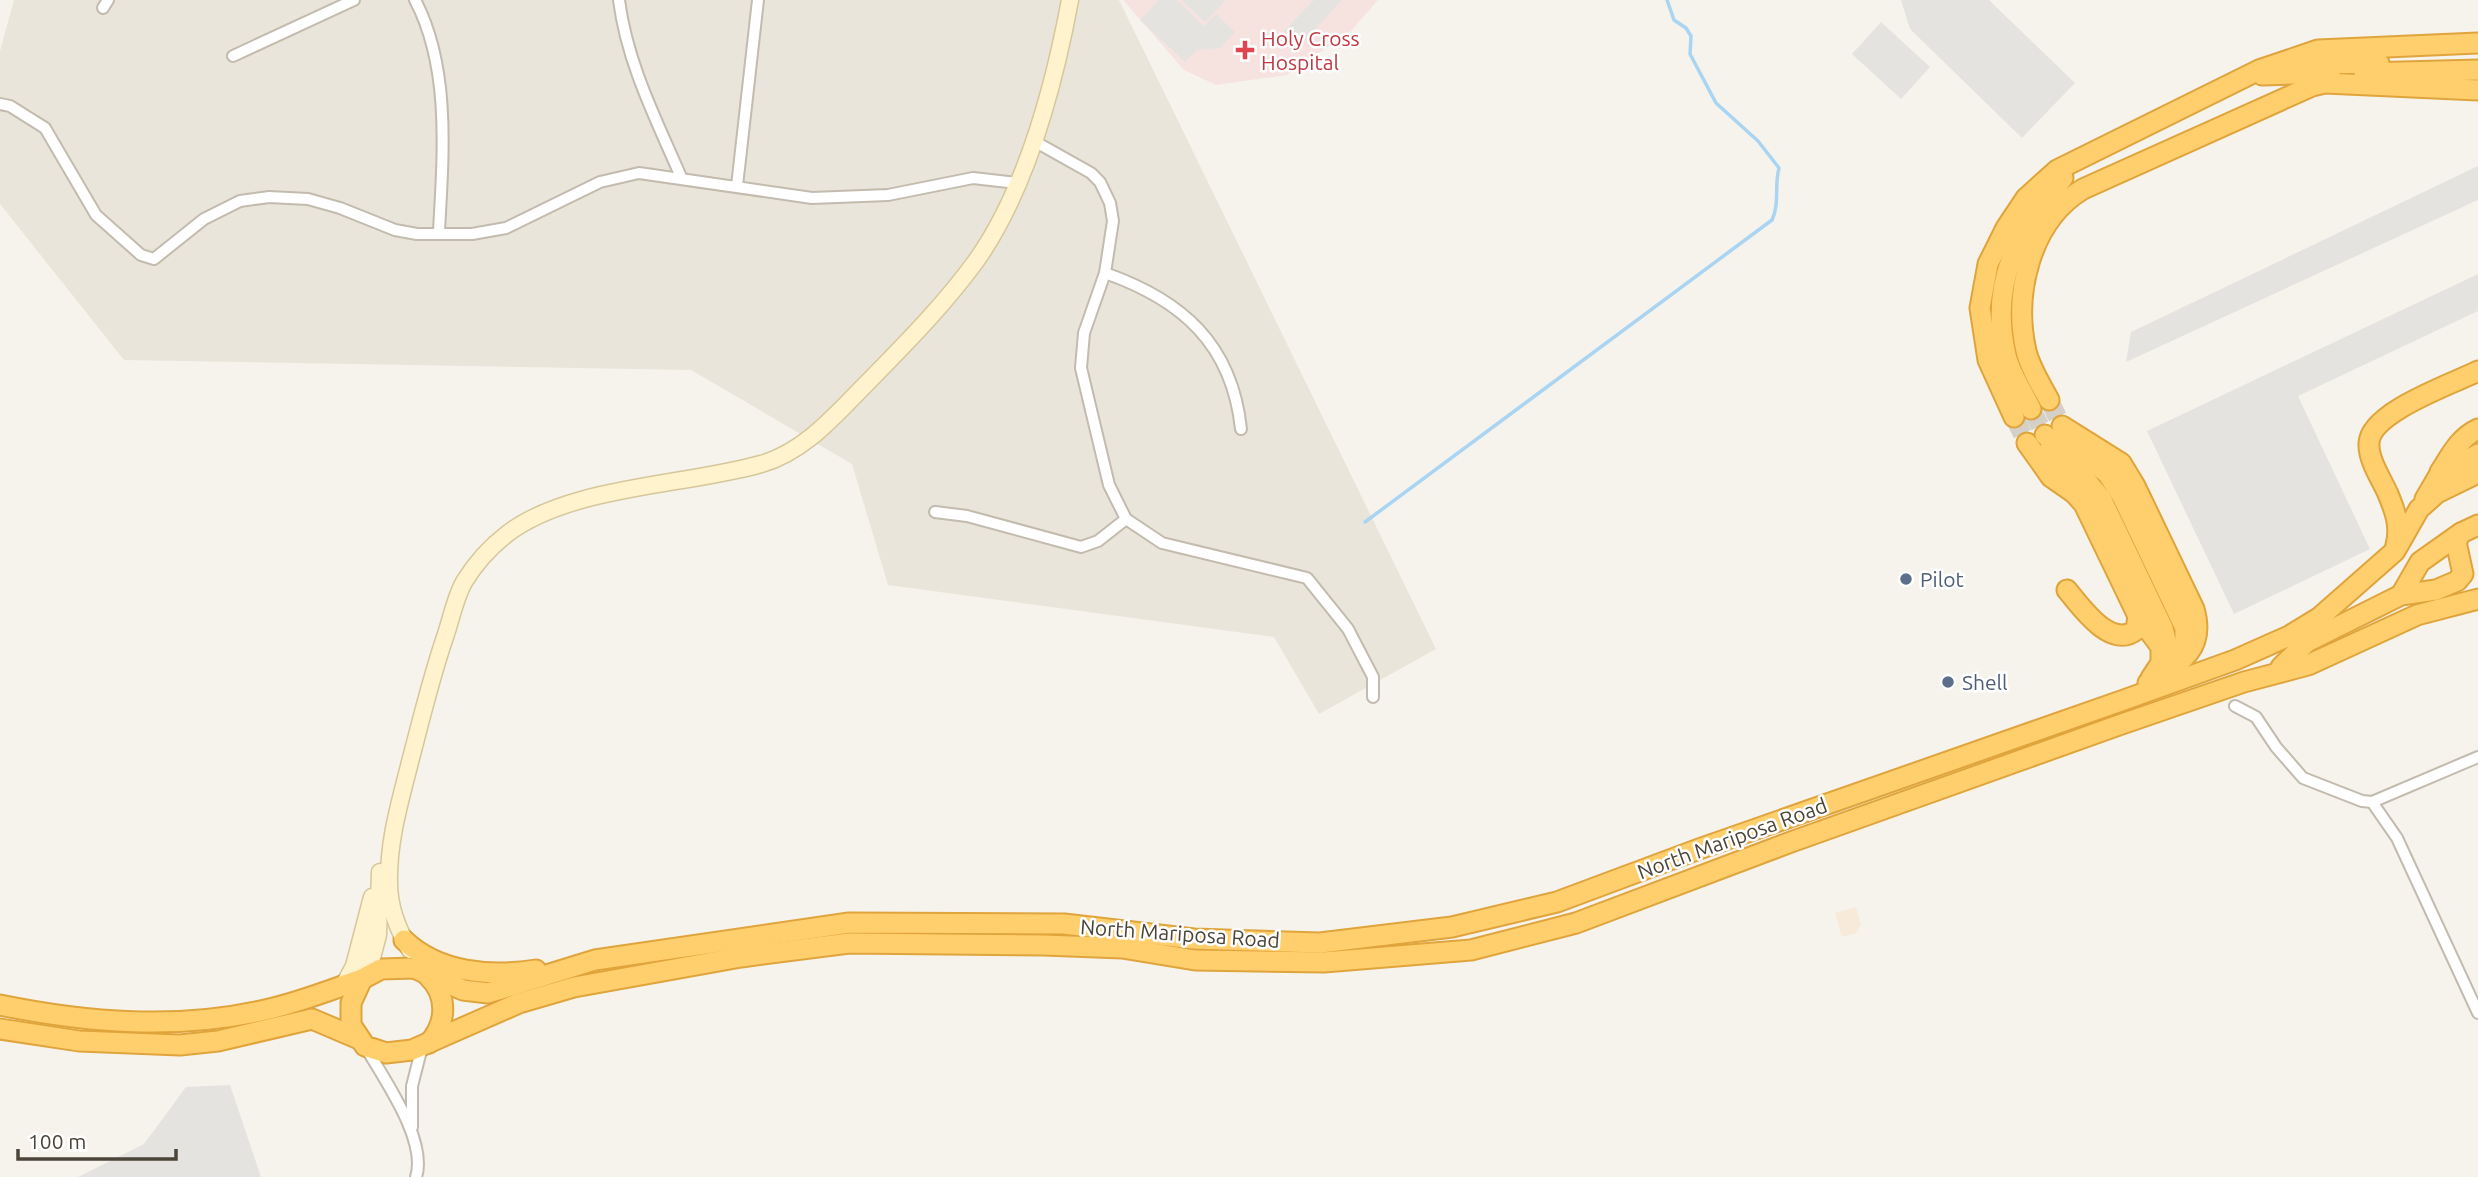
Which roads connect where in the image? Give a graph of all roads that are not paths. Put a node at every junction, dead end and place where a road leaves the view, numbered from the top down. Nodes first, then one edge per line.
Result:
1 (354, 0) edge
2 (415, 0) edge
3 (619, 0) edge
4 (758, 0) edge
5 (1070, 0) edge
6 (2478, 43) edge
7 (2478, 52) edge
8 (233, 56) dead end
9 (2284, 61) junction
10 (2478, 61) edge
11 (2259, 70) junction
12 (2478, 70) edge
13 (2368, 73) junction
14 (2478, 80) edge
15 (2237, 81) junction
16 (2478, 90) edge
17 (2478, 99) edge
18 (0, 104) edge
19 (2268, 104) junction
20 (1034, 141) junction
21 (2099, 149) junction
22 (681, 177) junction
23 (1017, 183) junction
24 (737, 186) junction
25 (439, 231) junction
26 (1105, 273) junction
27 (2478, 371) edge
28 (2032, 409) junction
29 (1241, 429) dead end
30 (2478, 429) edge
31 (2046, 437) junction
32 (2478, 454) edge
33 (2478, 473) edge
34 (2439, 475) junction
35 (2420, 509) junction
36 (935, 512) dead end
37 (1126, 519) junction
38 (2469, 529) edge
39 (2395, 551) junction
40 (2067, 590) dead end
41 (2401, 595) junction
42 (2478, 599) edge
43 (2138, 616) junction
44 (2167, 660) junction
45 (2235, 660) junction
46 (2272, 671) junction
47 (2244, 682) junction
48 (1373, 697) dead end
49 (2127, 697) junction
50 (2235, 706) dead end
51 (2478, 757) edge
52 (2372, 802) junction
53 (393, 830) junction
54 (381, 865) junction
55 (404, 940) junction
56 (595, 960) junction
57 (425, 973) junction
58 (358, 979) junction
59 (0, 1005) edge
60 (2478, 1013) edge
61 (100, 1020) junction
62 (0, 1029) edge
63 (75, 1040) junction
64 (362, 1043) junction
65 (425, 1045) junction
66 (413, 1137) junction
67 (416, 1177) edge

1 - 8 street
2 - 25 street
3 - 22 street
4 - 24 street
5 - 20 street
6 - 9 highway
7 - 9 highway
9 - 11 highway
10 - 11 highway
11 - 15 highway
12 - 13 highway
13 - 14 highway
13 - 15 highway
15 - 21 highway
16 - 19 highway
17 - 19 highway
18 - 25 street
19 - 28 highway
20 - 23 street
20 - 26 street
21 - 28 highway
21 - 28 highway
22 - 24 street
22 - 25 street
23 - 24 street
23 - 53 street
26 - 29 street
26 - 37 street
27 - 39 highway
30 - 34 highway, North Mariposa Road
31 - 43 highway
31 - 44 highway
31 - 44 highway
32 - 34 highway
33 - 35 highway
34 - 35 highway, North Mariposa Road
35 - 39 highway, North Mariposa Road
36 - 37 street
37 - 48 street
38 - 41 highway
38 - 41 highway
39 - 45 highway, North Mariposa Road
40 - 43 highway
41 - 46 highway
42 - 46 highway, North Mariposa Road
43 - 44 highway
44 - 49 highway
44 - 49 highway
45 - 47 highway
45 - 49 highway, North Mariposa Road
46 - 47 highway, North Mariposa Road
47 - 65 highway, North Mariposa Road
49 - 56 highway, North Mariposa Road
50 - 52 street
51 - 52 street
52 - 60 street
53 - 54 street
53 - 55 street
54 - 58 street
54 - 58 street
55 - 56 highway
55 - 57 street
56 - 57 highway, North Mariposa Road
57 - 58 highway, North Mariposa Road
57 - 65 highway
58 - 61 highway, North Mariposa Road
58 - 64 highway
59 - 61 highway, North Mariposa Road
61 - 63 highway
62 - 63 highway, North Mariposa Road
63 - 64 highway, North Mariposa Road
64 - 65 highway, North Mariposa Road
64 - 66 street
65 - 66 street
66 - 67 street

